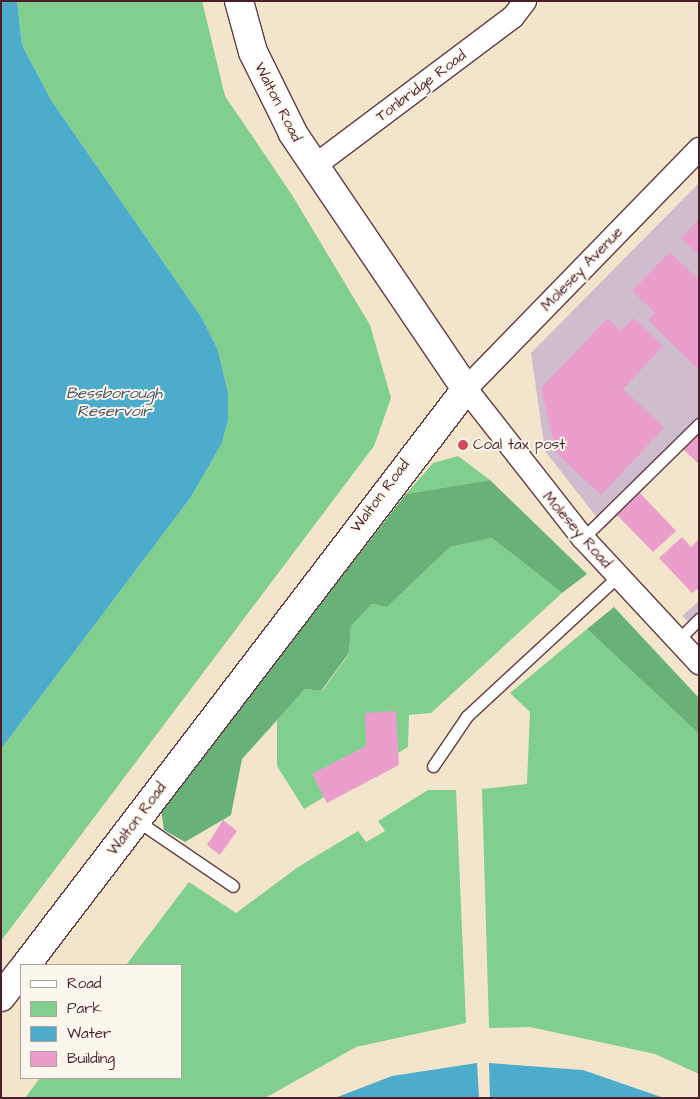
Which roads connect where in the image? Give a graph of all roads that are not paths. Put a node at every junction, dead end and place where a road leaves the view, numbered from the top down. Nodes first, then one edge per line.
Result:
1 (239, 1) edge
2 (524, 1) edge
3 (699, 149) edge
4 (313, 167) junction
5 (466, 389) junction
6 (699, 424) edge
7 (583, 538) junction
8 (616, 577) junction
9 (699, 619) edge
10 (678, 640) junction
11 (699, 663) edge
12 (433, 766) dead end
13 (136, 820) junction
14 (233, 886) dead end
15 (27, 964) edge
16 (20, 972) edge
17 (1, 998) edge

1 - 4 main road, Walton Road
2 - 4 street, Tonbridge Road
3 - 5 street, Molesey Avenue
4 - 5 main road, Walton Road
5 - 7 street, Molesey Road
5 - 13 main road, Walton Road
6 - 7 lane
7 - 8 street, Molesey Road
8 - 10 street, Molesey Road
8 - 12 lane
9 - 10 lane
10 - 11 street, Molesey Road
13 - 14 lane
13 - 15 main road, Walton Road
16 - 17 main road

